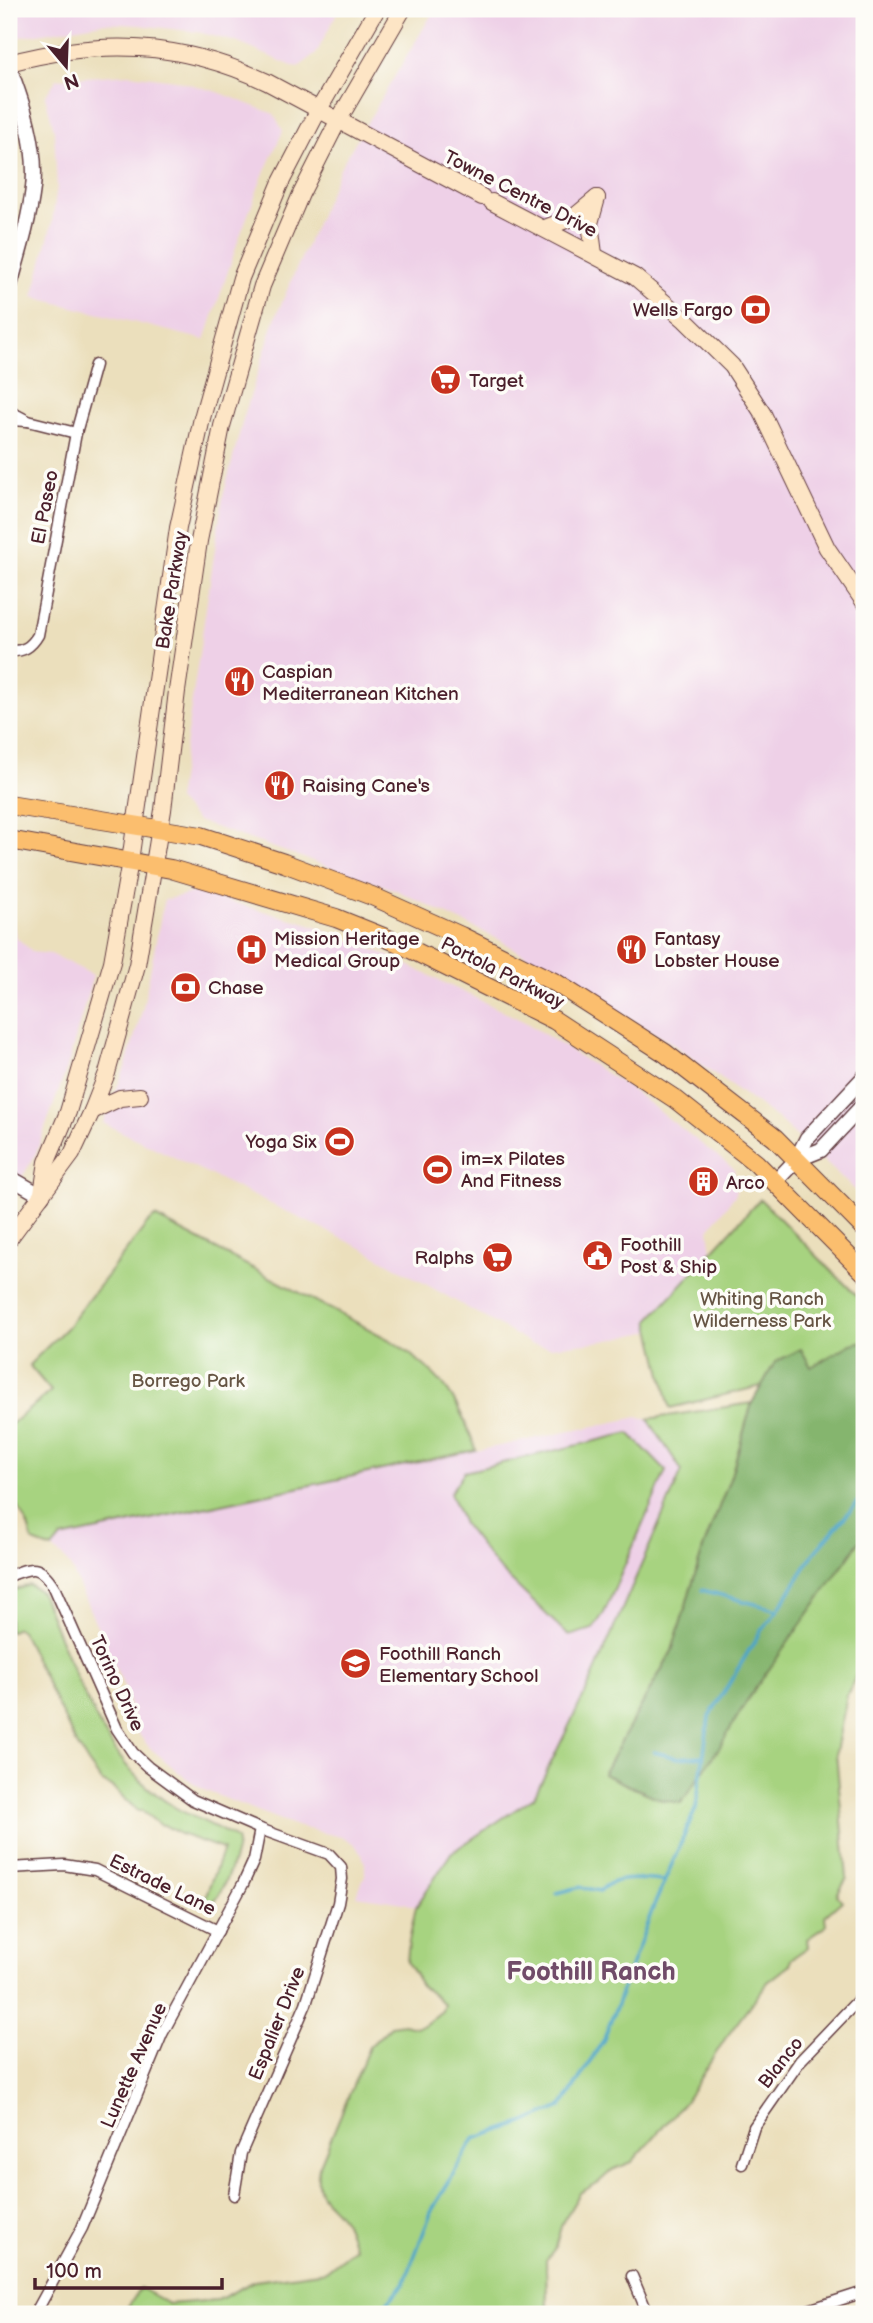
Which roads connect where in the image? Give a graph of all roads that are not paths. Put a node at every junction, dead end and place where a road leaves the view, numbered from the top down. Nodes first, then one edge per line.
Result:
1 (377, 9) edge
2 (402, 9) edge
3 (9, 65) edge
4 (318, 111) junction
5 (338, 121) junction
6 (545, 228) junction
7 (13, 239) edge
8 (594, 254) junction
9 (9, 289) edge
10 (95, 365) dead end
11 (9, 411) edge
12 (202, 418) junction
13 (9, 420) edge
14 (28, 421) junction
15 (76, 433) junction
16 (199, 541) junction
17 (864, 602) edge
18 (9, 651) edge
19 (9, 805) edge
20 (134, 825) junction
21 (160, 829) junction
22 (9, 840) edge
23 (130, 861) junction
24 (155, 865) junction
25 (107, 1073) junction
26 (864, 1077) edge
27 (140, 1096) dead end
28 (864, 1104) edge
29 (92, 1111) junction
30 (796, 1160) junction
31 (47, 1162) junction
32 (9, 1177) edge
33 (776, 1181) junction
34 (42, 1196) junction
35 (864, 1228) edge
36 (9, 1239) edge
37 (864, 1272) edge
38 (9, 1576) edge
39 (260, 1829) junction
40 (339, 1863) joint
41 (9, 1868) edge
42 (218, 1931) junction
43 (862, 2001) edge
44 (742, 2164) dead end
45 (234, 2195) dead end
46 (632, 2276) dead end
47 (864, 2292) edge
48 (35, 2314) edge
49 (651, 2314) edge
50 (796, 2314) edge

1 - 4 main road, Bake Parkway
2 - 5 main road, Bake Parkway
3 - 4 main road, Towne Centre Drive
3 - 7 street
4 - 5 main road, Towne Centre Drive
4 - 12 main road, Bake Parkway
5 - 6 main road, Towne Centre Drive
5 - 16 main road, Bake Parkway
6 - 8 main road, Towne Centre Drive
6 - 8 main road
7 - 9 street
8 - 17 main road, Towne Centre Drive
10 - 15 street, El Paseo
11 - 14 street
12 - 16 main road
12 - 20 main road, Bake Parkway
13 - 14 street
14 - 15 street
15 - 18 street, El Paseo
16 - 21 main road, Bake Parkway
19 - 20 main road, Portola Parkway
20 - 21 main road, Portola Parkway
20 - 23 main road, Bake Parkway
21 - 24 main road, Bake Parkway
21 - 30 main road, Portola Parkway
22 - 23 main road, Portola Parkway
23 - 24 main road, Portola Parkway
23 - 31 main road, Bake Parkway
24 - 25 main road, Bake Parkway
24 - 33 main road, Portola Parkway
25 - 29 main road, Bake Parkway
25 - 31 main road
26 - 30 street
27 - 29 main road
28 - 30 street
29 - 34 main road, Bake Parkway
30 - 33 street
30 - 35 main road, Portola Parkway
31 - 34 main road, Bake Parkway
32 - 34 street
33 - 37 main road, Portola Parkway
34 - 36 main road, Bake Parkway
38 - 39 street, Torino Drive
39 - 40 street, Torino Drive
39 - 42 street, Lunette Avenue
40 - 45 street, Espalier Drive
41 - 42 street, Estrade Lane
42 - 48 street, Lunette Avenue
43 - 44 street, Blanco
46 - 49 street
47 - 50 street

